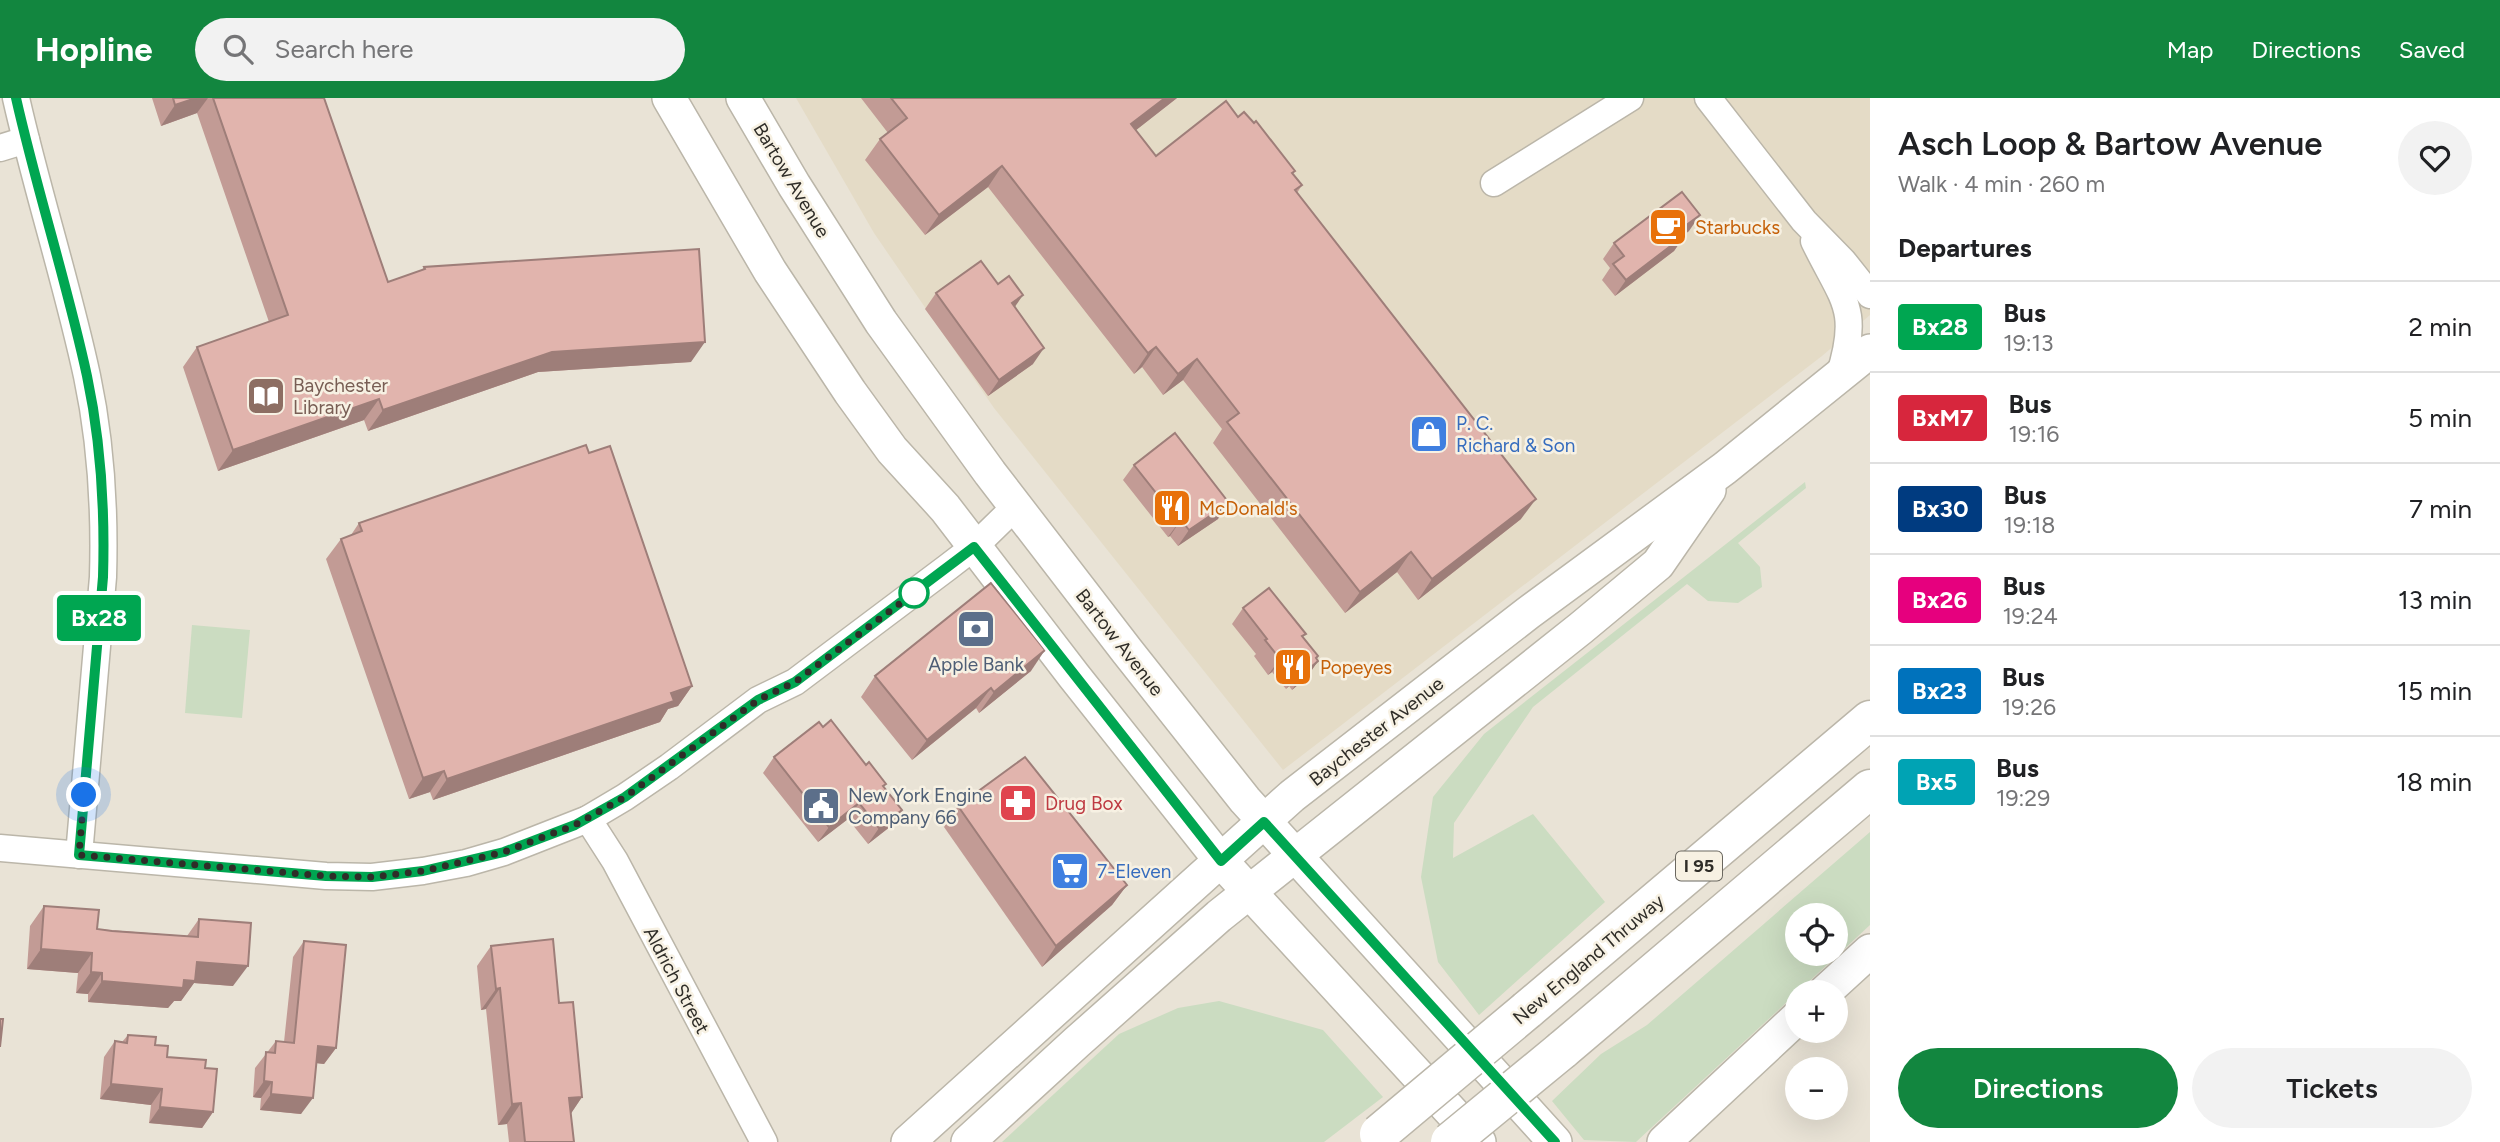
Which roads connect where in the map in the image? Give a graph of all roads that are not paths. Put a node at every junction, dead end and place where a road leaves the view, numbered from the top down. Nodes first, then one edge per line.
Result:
1 (16, 98) edge
2 (668, 98) edge
3 (743, 98) edge
4 (1630, 98) edge
5 (1708, 98) edge
6 (26, 140) junction
7 (0, 148) edge
8 (1494, 183) dead end
9 (1804, 221) junction
10 (1870, 295) edge
11 (1870, 351) edge
12 (1839, 377) junction
13 (1725, 468) junction
14 (1015, 507) junction
15 (974, 547) junction
16 (1870, 720) edge
17 (1870, 789) edge
18 (588, 819) junction
19 (1264, 822) junction
20 (0, 848) edge
21 (79, 855) junction
22 (1295, 856) junction
23 (1221, 861) junction
24 (1250, 892) junction
25 (1870, 951) edge
26 (1838, 980) edge
27 (1785, 1029) edge
28 (1374, 1138) edge
29 (764, 1142) edge
30 (908, 1142) edge
31 (968, 1142) edge
32 (1450, 1142) edge
33 (1479, 1142) edge
34 (1555, 1142) edge
35 (1664, 1142) edge

1 - 6 street
2 - 15 main road
3 - 14 main road, Bartow Avenue
4 - 8 street
5 - 9 street
6 - 7 street
6 - 21 street
9 - 10 street
9 - 12 street
11 - 12 main road, Baychester Avenue
12 - 13 main road, Baychester Avenue
13 - 19 main road, Baychester Avenue
13 - 22 main road
14 - 15 street
14 - 19 main road, Bartow Avenue
15 - 18 street
15 - 23 main road
16 - 28 highway, New England Thruway / I 95, bridge
17 - 32 highway, I 95, bridge
18 - 21 street
18 - 29 street, Aldrich Street
19 - 22 main road, Bartow Avenue
19 - 23 main road, Baychester Avenue
20 - 21 street
22 - 24 main road
22 - 34 main road, Bartow Avenue
23 - 24 main road
23 - 30 main road, Baychester Avenue
24 - 31 main road
24 - 33 main road
25 - 26 main road
27 - 35 main road

